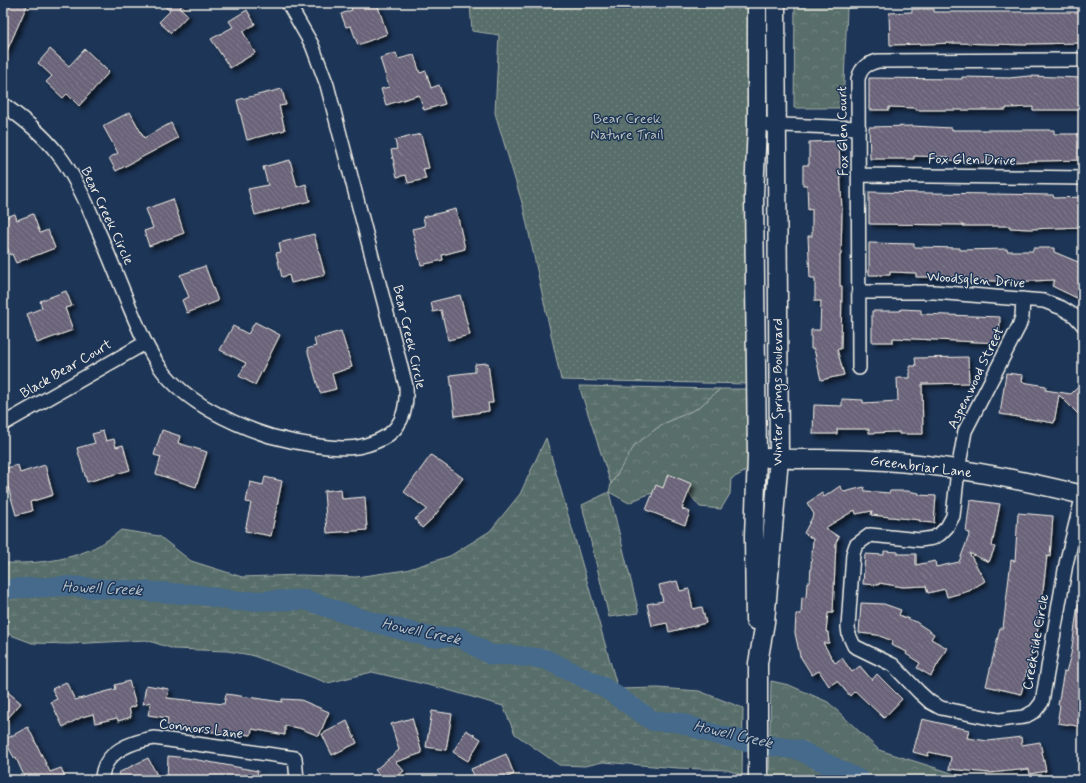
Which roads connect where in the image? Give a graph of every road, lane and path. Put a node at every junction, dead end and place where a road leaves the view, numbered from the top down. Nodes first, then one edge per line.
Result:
1 (288, 3) edge
2 (757, 3) edge
3 (776, 3) edge
4 (1083, 60) edge
5 (3, 104) edge
6 (757, 124) junction
7 (777, 125) junction
8 (859, 128) junction
9 (860, 175) junction
10 (1083, 178) edge
11 (859, 292) junction
12 (1023, 299) junction
13 (1083, 325) edge
14 (145, 343) junction
15 (860, 368) dead end
16 (3, 424) edge
17 (757, 457) junction
18 (779, 458) junction
19 (958, 470) junction
20 (1083, 495) edge
21 (754, 700) junction
22 (753, 745) junction
23 (102, 780) edge
24 (297, 780) edge
25 (748, 780) edge
26 (758, 780) edge

1 - 14 street, Bear Creek Circle
2 - 6 street, Winter Springs Boulevard
3 - 7 street, Winter Springs Boulevard
4 - 8 street, Fox Glen Court
5 - 14 street, Bear Creek Circle
6 - 7 street
6 - 17 street, Winter Springs Boulevard
7 - 8 street
7 - 18 street, Winter Springs Boulevard
8 - 9 street, Fox Glen Court
9 - 10 street, Fox Glen Drive
9 - 11 street, Fox Glen Court
11 - 12 street, Woodsglen Drive
11 - 15 street, Fox Glen Court
12 - 13 street, Woodsglen Drive
12 - 19 street, Aspenwood Street
14 - 16 street, Black Bear Court
17 - 18 street, Greenbriar Lane
17 - 21 street, Winter Springs Boulevard
18 - 19 street, Greenbriar Lane
18 - 21 street, Winter Springs Boulevard
19 - 20 street, Greenbriar Lane
19 - 20 street, Creekside Circle
21 - 22 street, Winter Springs Boulevard
22 - 25 street, Winter Springs Boulevard
22 - 26 street, Winter Springs Boulevard
23 - 24 street, Connors Lane

